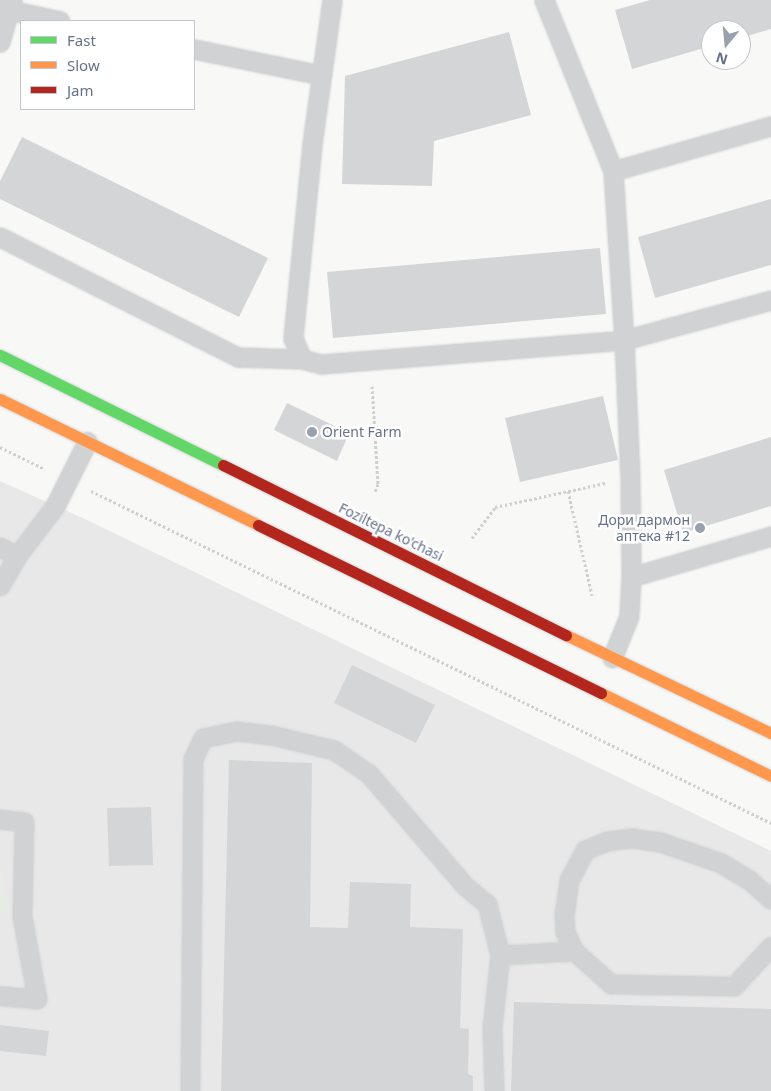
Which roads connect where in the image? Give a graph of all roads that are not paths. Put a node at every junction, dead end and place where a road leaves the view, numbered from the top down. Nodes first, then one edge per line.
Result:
1 (332, 0) edge
2 (544, 0) edge
3 (7, 6) edge
4 (56, 20) edge
5 (0, 42) edge
6 (195, 49) edge
7 (321, 75) junction
8 (771, 126) edge
9 (612, 171) junction
10 (0, 237) edge
11 (771, 300) edge
12 (624, 340) junction
13 (0, 355) edge
14 (302, 358) junction
15 (0, 399) edge
16 (87, 442) junction
17 (771, 536) edge
18 (0, 546) edge
19 (17, 556) junction
20 (631, 576) junction
21 (0, 586) edge
22 (612, 658) junction
23 (771, 733) edge
24 (771, 776) edge
25 (0, 819) edge
26 (771, 899) edge
27 (771, 946) edge
28 (574, 950) junction
29 (500, 955) junction
30 (0, 996) edge
31 (190, 1091) edge
32 (494, 1091) edge

1 - 7 lane
2 - 9 lane
3 - 4 lane
3 - 5 lane
6 - 7 lane
7 - 14 lane
8 - 9 lane
9 - 12 lane
10 - 14 lane
11 - 12 lane
12 - 14 lane
12 - 20 lane
13 - 22 main road, Foziltepa ko'chasi
15 - 16 main road
16 - 19 lane
16 - 24 main road
17 - 20 lane
18 - 19 lane
19 - 21 lane
20 - 22 lane
22 - 23 main road, Foziltepa ko'chasi
25 - 30 lane
26 - 28 lane
27 - 28 lane
28 - 29 lane
29 - 31 lane
29 - 32 lane

